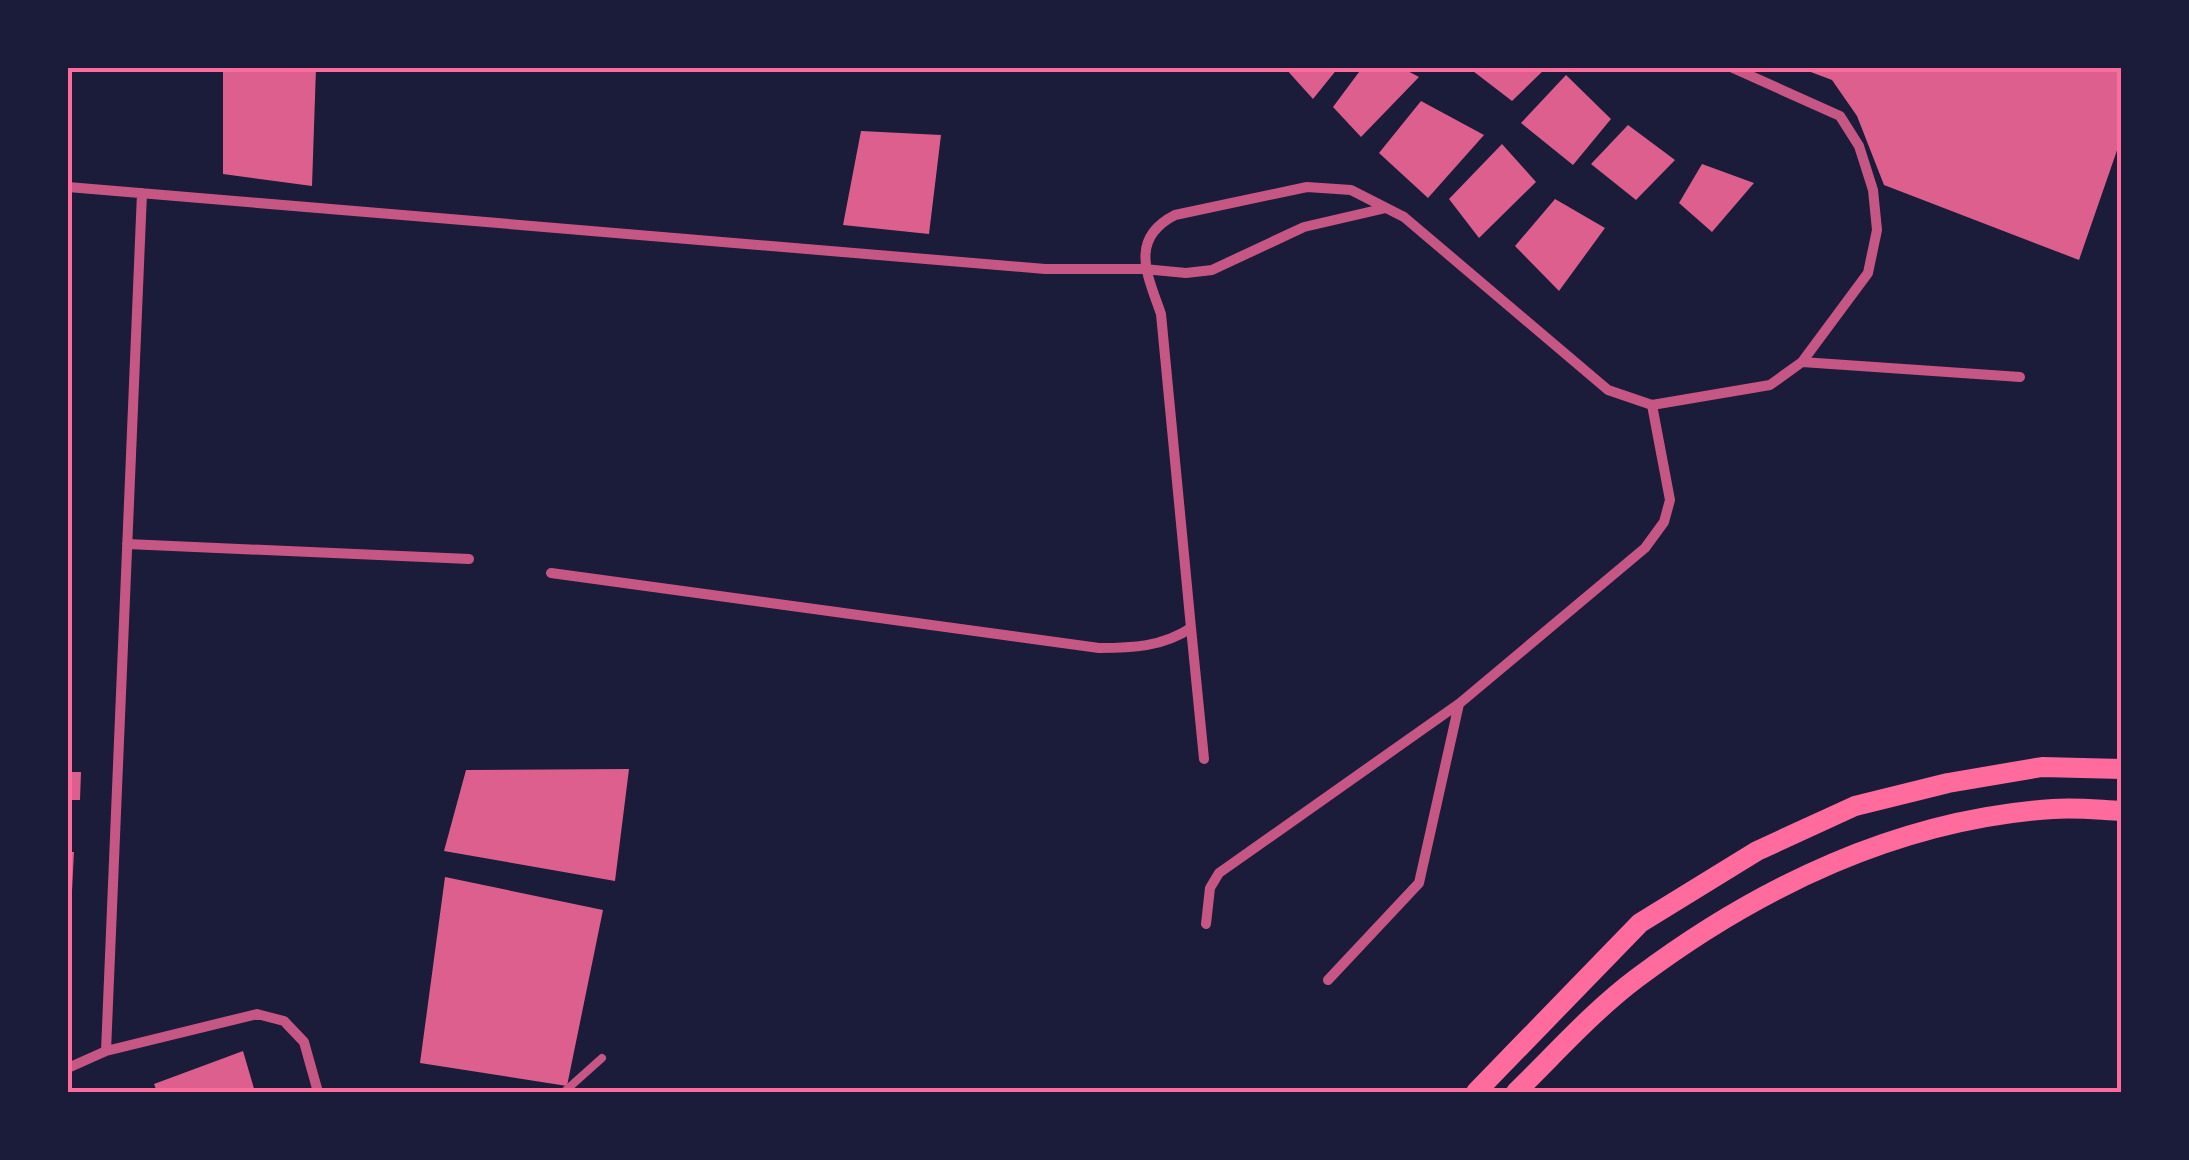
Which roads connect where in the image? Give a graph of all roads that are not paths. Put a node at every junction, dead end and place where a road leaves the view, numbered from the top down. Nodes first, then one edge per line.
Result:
1 (1733, 68) edge
2 (68, 187) edge
3 (142, 193) junction
4 (1387, 208) junction
5 (1144, 269) junction
6 (1802, 362) junction
7 (2020, 377) dead end
8 (1652, 405) junction
9 (126, 544) junction
10 (469, 558) dead end
11 (551, 573) dead end
12 (1190, 628) junction
13 (1460, 704) junction
14 (1204, 759) dead end
15 (2122, 769) edge
16 (2122, 811) edge
17 (1206, 924) dead end
18 (1328, 980) dead end
19 (106, 1051) junction
20 (602, 1058) dead end
21 (68, 1068) edge
22 (318, 1092) edge
23 (564, 1092) edge
24 (1476, 1092) edge
25 (1516, 1092) edge

1 - 6 street
2 - 3 street
3 - 5 street
3 - 9 street
4 - 5 street
4 - 5 street
4 - 8 street
5 - 12 street
6 - 7 street
6 - 8 street
8 - 13 street
9 - 10 street
9 - 19 street
11 - 12 street
12 - 14 street
13 - 17 street
13 - 18 street
15 - 24 main road
16 - 25 main road
19 - 21 street
19 - 22 street
20 - 23 lane

